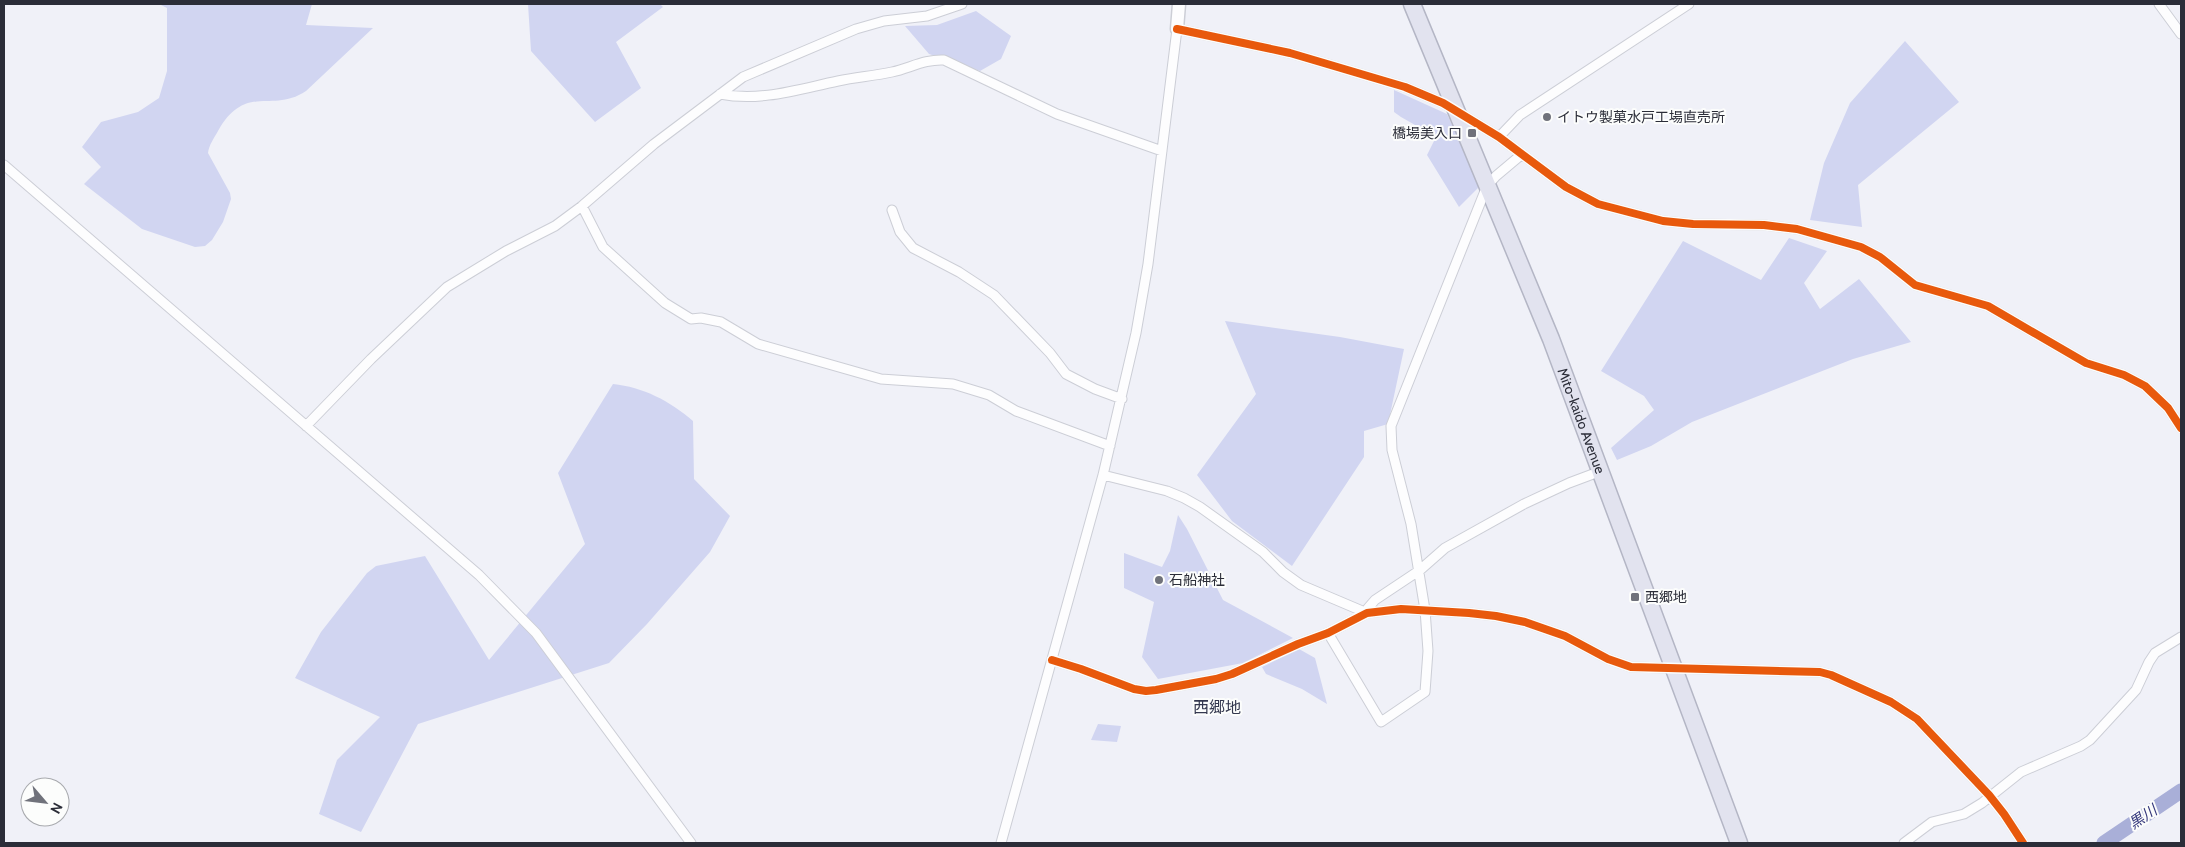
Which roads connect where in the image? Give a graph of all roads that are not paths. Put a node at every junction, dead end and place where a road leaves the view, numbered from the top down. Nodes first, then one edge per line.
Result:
1 (962, 4) edge
2 (1179, 4) edge
3 (1689, 4) edge
4 (2159, 4) edge
5 (1417, 6) edge
6 (1177, 29) junction
7 (2181, 34) edge
8 (720, 94) junction
9 (1455, 110) junction
10 (1499, 137) junction
11 (1162, 151) junction
12 (1521, 156) junction
13 (4, 165) edge
14 (1487, 186) junction
15 (582, 206) junction
16 (892, 210) dead end
17 (1122, 399) junction
18 (306, 426) junction
19 (2181, 428) edge
20 (1110, 446) junction
21 (1601, 471) junction
22 (1103, 475) junction
23 (1420, 570) junction
24 (1426, 610) junction
25 (1366, 613) junction
26 (1328, 633) junction
27 (2181, 637) edge
28 (1052, 660) junction
29 (1675, 668) junction
30 (1989, 796) junction
31 (691, 843) edge
32 (1001, 843) edge
33 (1739, 843) edge
34 (1904, 843) edge
35 (2023, 843) edge

1 - 8 street
2 - 6 street
3 - 10 street
4 - 7 street
5 - 9 highway, Mito-kaido Avenue
6 - 9 street
6 - 11 street
8 - 11 street
8 - 15 street
9 - 10 street
9 - 14 highway, Mito-kaido Avenue
10 - 12 street
11 - 17 street
12 - 14 street
12 - 19 street
13 - 18 street
14 - 21 highway, Mito-kaido Avenue
14 - 23 street
15 - 18 street
15 - 20 street
16 - 17 street
17 - 20 street
18 - 31 street
20 - 22 street
21 - 23 street
21 - 29 highway, Mito-kaido Avenue
22 - 25 street
22 - 28 street
23 - 24 street
23 - 25 street
24 - 25 street
24 - 26 street
24 - 29 street
25 - 26 street
26 - 28 street
27 - 30 street
28 - 32 street
29 - 30 street
29 - 33 highway, Mito-kaido Avenue
30 - 34 street
30 - 35 street

